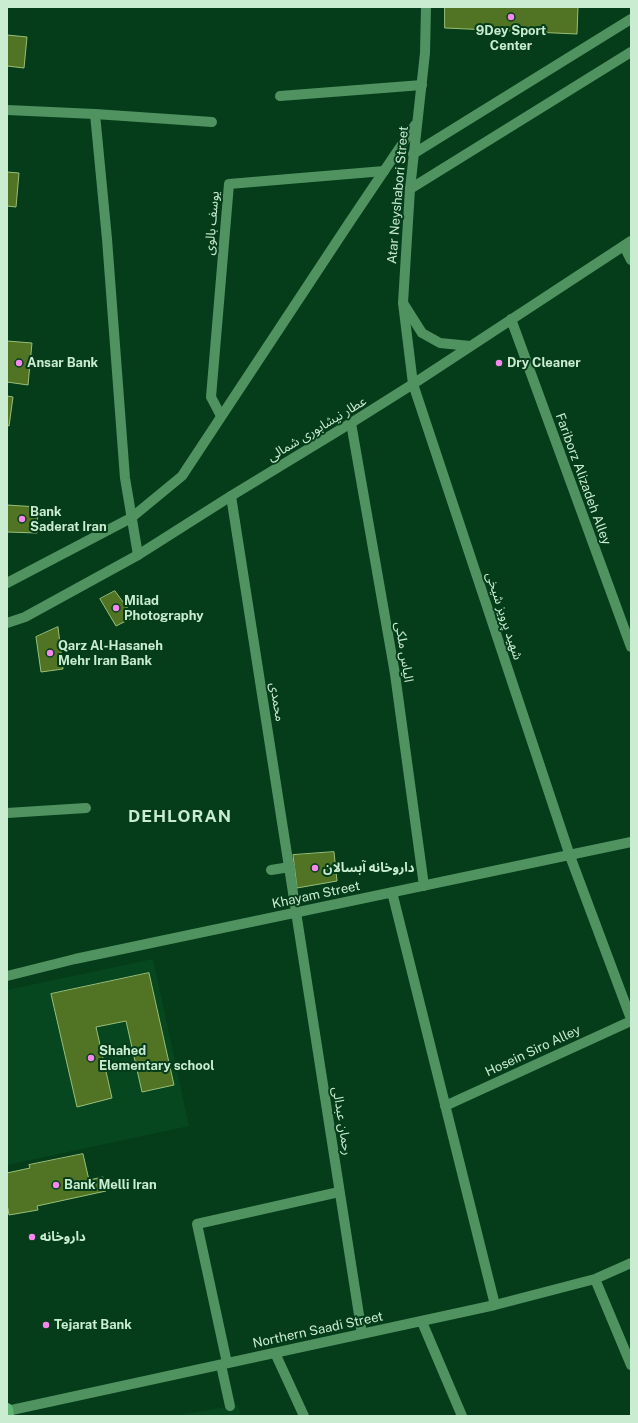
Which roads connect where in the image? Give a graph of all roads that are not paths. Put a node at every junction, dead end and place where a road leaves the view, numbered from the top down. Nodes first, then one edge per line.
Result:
1 (426, 7) edge
2 (631, 19) edge
3 (631, 52) edge
4 (422, 85) junction
5 (280, 96) dead end
6 (7, 110) edge
7 (96, 114) junction
8 (212, 122) dead end
9 (416, 123) junction
10 (413, 154) junction
11 (384, 171) junction
12 (410, 189) junction
13 (627, 244) edge
14 (631, 260) edge
15 (403, 303) junction
16 (511, 319) junction
17 (470, 346) junction
18 (413, 384) junction
19 (221, 416) junction
20 (351, 423) junction
21 (231, 496) junction
22 (131, 518) junction
23 (138, 555) junction
24 (7, 583) edge
25 (7, 623) edge
26 (631, 647) edge
27 (86, 808) dead end
28 (7, 813) edge
29 (631, 842) edge
30 (570, 856) junction
31 (290, 868) junction
32 (271, 870) dead end
33 (424, 886) junction
34 (392, 892) junction
35 (297, 912) junction
36 (7, 976) edge
37 (631, 1020) edge
38 (445, 1106) junction
39 (339, 1192) junction
40 (631, 1263) edge
41 (595, 1279) junction
42 (495, 1305) junction
43 (422, 1322) junction
44 (362, 1334) junction
45 (275, 1353) junction
46 (224, 1364) junction
47 (631, 1365) edge
48 (230, 1406) dead end
49 (7, 1410) edge
50 (8, 1416) edge
51 (304, 1416) edge
52 (462, 1416) edge

1 - 4 street, Atar Neyshabori Street
2 - 10 street
3 - 12 street
4 - 5 street
4 - 9 street, Atar Neyshabori Street
6 - 7 street
7 - 8 street
7 - 22 street
9 - 10 street, Atar Neyshabori Street
9 - 11 street
10 - 12 street, Atar Neyshabori Street
11 - 19 street
11 - 19 street, یوسف بالوی
12 - 15 street, Atar Neyshabori Street
13 - 14 street
13 - 16 street, عطار نیشابوری شمالی
15 - 17 street
15 - 18 street, Atar Neyshabori Street
16 - 17 street, عطار نیشابوری شمالی
16 - 26 street, Fariborz Alizadeh Alley
17 - 18 street, عطار نیشابوری شمالی
18 - 20 street, عطار نیشابوری شمالی
18 - 30 street, شهید پرویز شیخی
19 - 22 street
20 - 21 street, عطار نیشابوری شمالی
20 - 33 street, الیاس ملکی
21 - 23 street, عطار نیشابوری شمالی
21 - 31 street, محمدی
22 - 23 street
22 - 24 street
23 - 25 street, عطار نیشابوری شمالی
27 - 28 street
29 - 30 street, Khayam Street
30 - 33 street, Khayam Street
30 - 37 street, شهید پرویز شیخی
31 - 32 street
31 - 35 street, محمدی
33 - 34 street, Khayam Street
34 - 35 street, Khayam Street
34 - 38 street
35 - 36 street, Khayam Street
35 - 39 street, رحمان عبدالی
37 - 38 street, Hosein Siro Alley
38 - 42 street
39 - 44 street, رحمان عبدالی
39 - 46 street
40 - 41 street, Northern Saadi Street
41 - 42 street, Northern Saadi Street
41 - 47 street
42 - 43 street, Northern Saadi Street
43 - 44 street, Northern Saadi Street
43 - 52 street
44 - 45 street, Northern Saadi Street
45 - 46 street, Northern Saadi Street
45 - 51 street
46 - 48 street
46 - 49 street, Northern Saadi Street
49 - 50 highway

